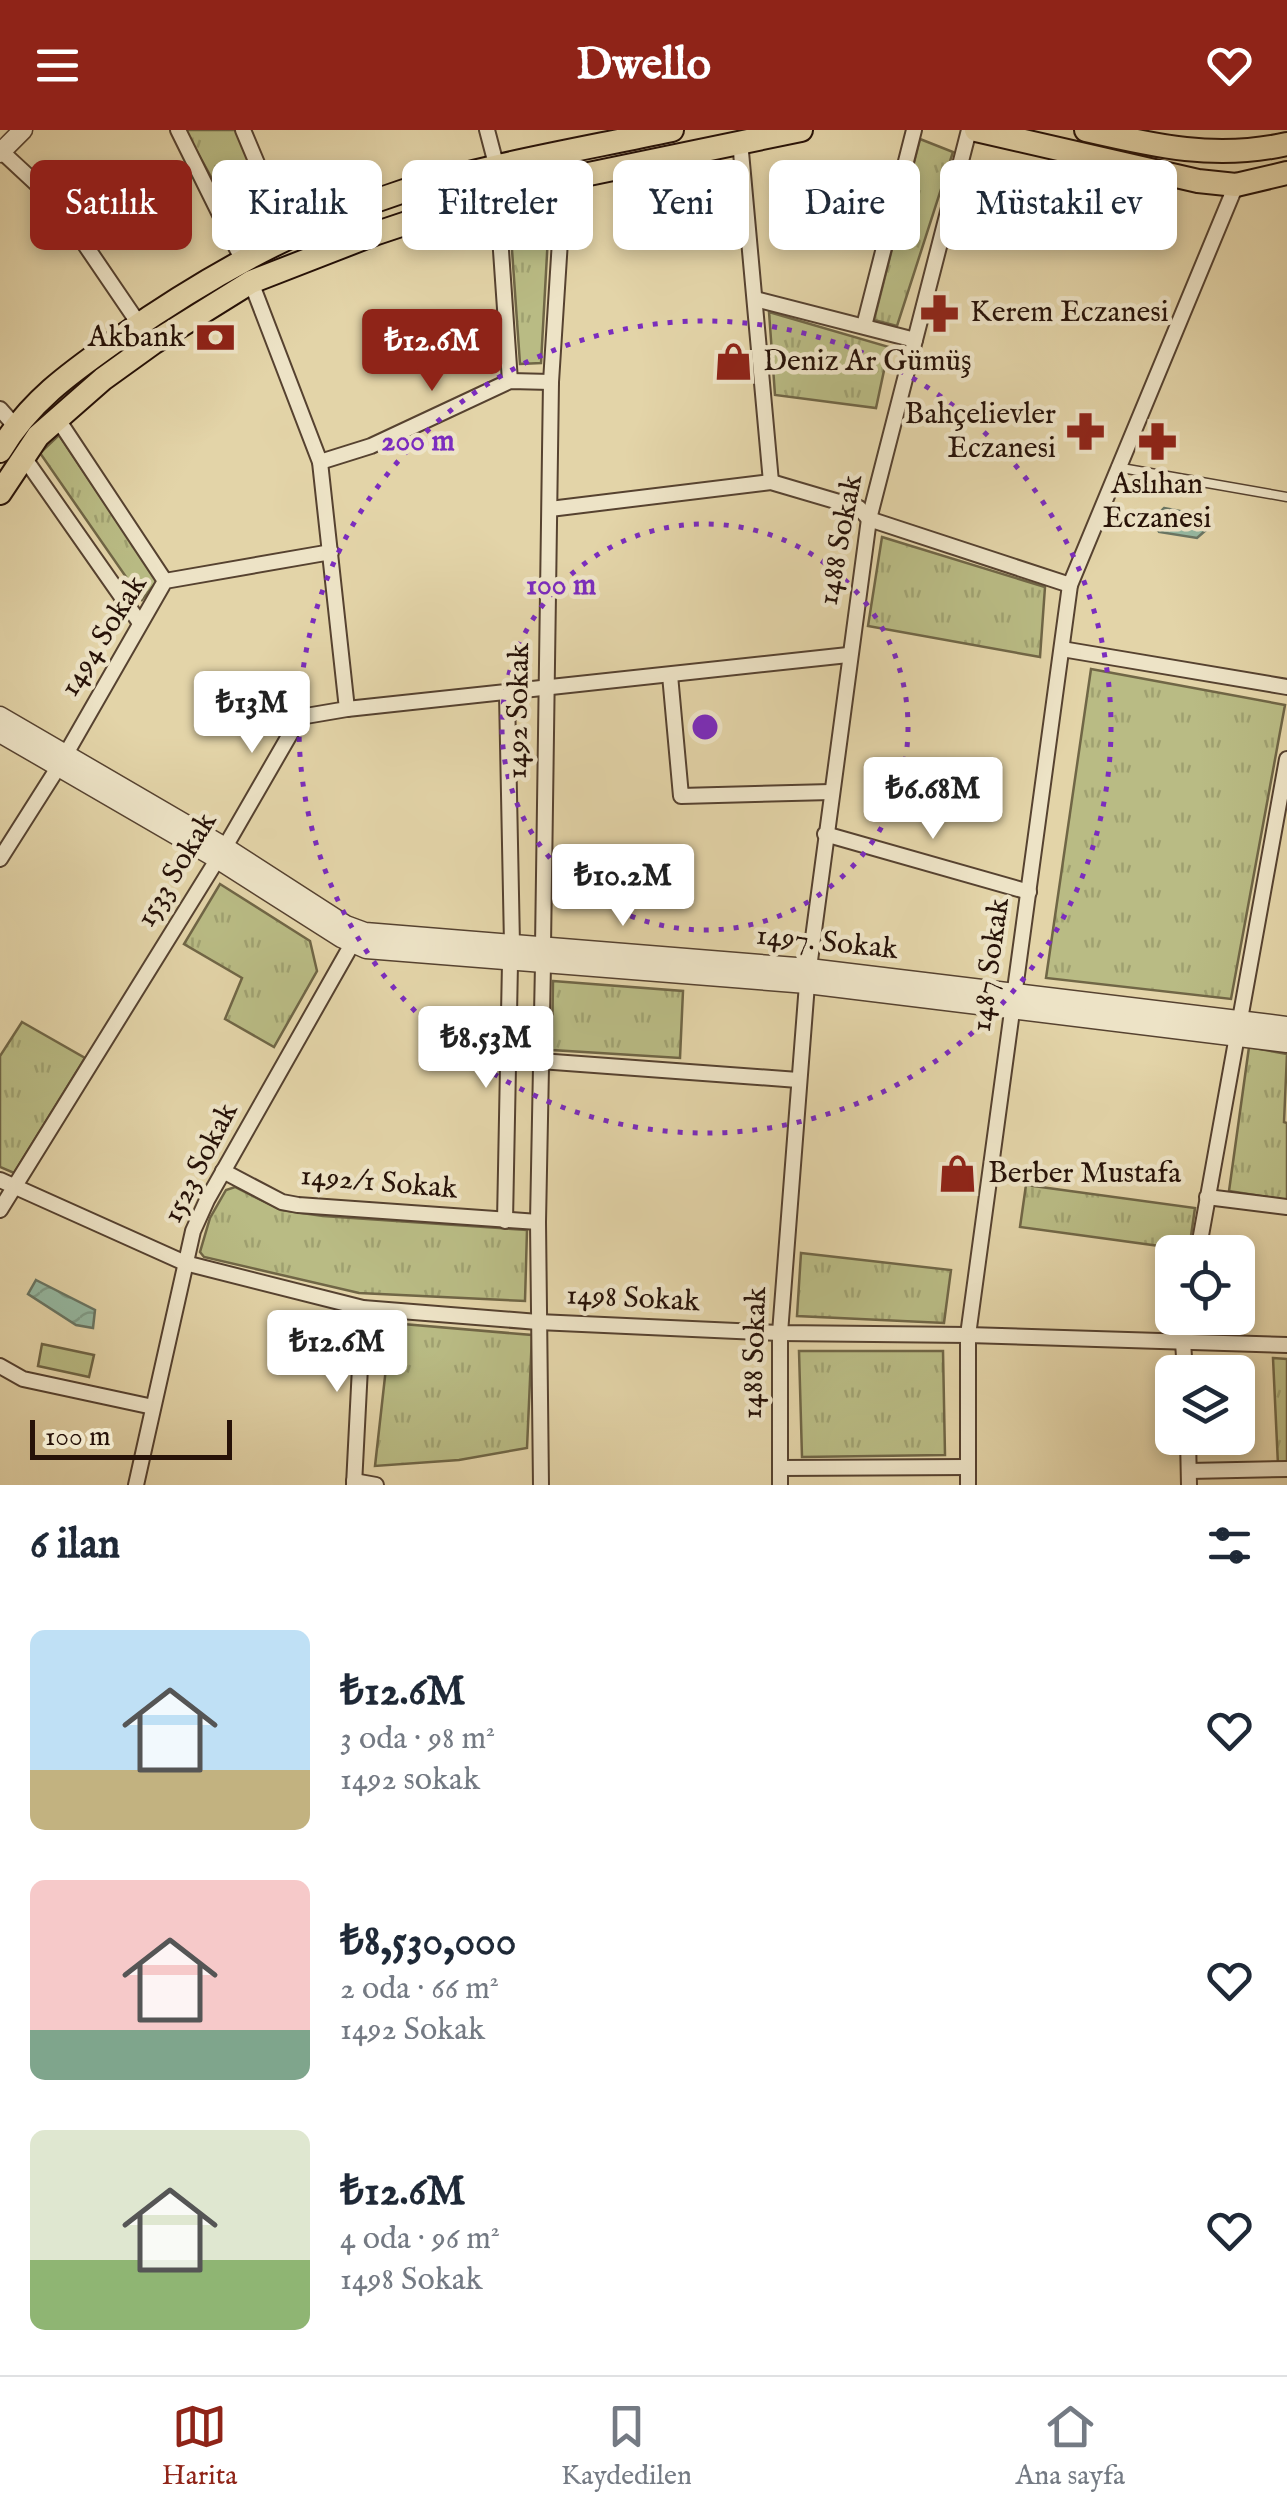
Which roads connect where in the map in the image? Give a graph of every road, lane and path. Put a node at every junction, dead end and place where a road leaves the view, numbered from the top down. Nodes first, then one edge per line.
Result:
1 (23, 130) edge
2 (178, 130) edge
3 (243, 130) edge
4 (488, 130) edge
5 (672, 130) edge
6 (800, 130) edge
7 (914, 130) edge
8 (973, 130) edge
9 (1086, 130) edge
10 (571, 141) edge
11 (740, 141) junction
12 (1279, 146) edge
13 (1, 152) edge
14 (256, 160) edge
15 (494, 160) edge
16 (518, 160) edge
17 (593, 172) edge
18 (1287, 173) edge
19 (1236, 185) junction
20 (402, 224) edge
21 (262, 250) edge
22 (501, 250) edge
23 (559, 250) edge
24 (242, 259) junction
25 (251, 282) junction
26 (754, 299) junction
27 (140, 324) junction
28 (864, 326) junction
29 (914, 340) junction
30 (510, 381) junction
31 (551, 382) junction
32 (7, 418) edge
33 (56, 418) junction
34 (11, 454) edge
35 (320, 462) junction
36 (1116, 468) junction
37 (772, 482) junction
38 (0, 493) edge
39 (1287, 497) edge
40 (550, 509) junction
41 (869, 519) junction
42 (332, 552) junction
43 (166, 581) junction
44 (1070, 585) junction
45 (140, 623) junction
46 (1062, 649) junction
47 (848, 655) junction
48 (670, 675) junction
49 (1287, 687) edge
50 (546, 689) junction
51 (507, 694) junction
52 (347, 709) junction
53 (0, 716) edge
54 (0, 733) edge
55 (62, 759) junction
56 (1287, 759) edge
57 (830, 792) junction
58 (825, 834) junction
59 (221, 853) junction
60 (0, 860) edge
61 (1029, 892) junction
62 (352, 944) junction
63 (511, 953) junction
64 (543, 955) junction
65 (808, 976) junction
66 (1014, 1000) junction
67 (1287, 1026) edge
68 (1238, 1027) junction
69 (1287, 1043) edge
70 (540, 1061) junction
71 (798, 1080) junction
72 (223, 1171) junction
73 (7, 1184) edge
74 (1206, 1197) junction
75 (1287, 1207) edge
76 (0, 1210) edge
77 (505, 1220) junction
78 (538, 1222) junction
79 (1200, 1235) edge
80 (185, 1264) junction
81 (363, 1308) junction
82 (538, 1322) junction
83 (780, 1333) junction
84 (968, 1334) junction
85 (1185, 1335) edge
86 (1184, 1342) junction
87 (1287, 1345) edge
88 (1184, 1355) edge
89 (0, 1366) edge
90 (154, 1407) junction
91 (968, 1467) junction
92 (780, 1468) junction
93 (1287, 1469) edge
94 (1189, 1478) edge
95 (354, 1483) edge
96 (136, 1485) edge
97 (376, 1485) edge
98 (541, 1485) edge
99 (780, 1485) edge
100 (968, 1485) edge

1 - 13 street
2 - 24 street
3 - 14 street
4 - 15 street
5 - 10 main road
6 - 11 main road
7 - 28 street
8 - 19 main road
8 - 29 street, 1488 Sokak
9 - 12 main road
10 - 16 main road
11 - 17 main road
11 - 26 street
12 - 19 main road
13 - 27 street
18 - 19 main road
19 - 36 street, 1487 Sokak
20 - 25 main road
21 - 24 main road
22 - 30 street
23 - 31 street, 1492 Sokak
24 - 27 main road
25 - 33 main road
25 - 35 street
26 - 28 street
26 - 37 street
27 - 32 main road
28 - 29 street
29 - 41 street, 1488 Sokak
30 - 31 street
30 - 35 street
31 - 40 street, 1492 Sokak
32 - 34 main road
33 - 34 main road
33 - 43 street
34 - 38 main road
34 - 45 street
35 - 42 street
36 - 39 lane
36 - 44 street, 1487 Sokak
37 - 40 street
37 - 41 street
40 - 50 street, 1492 Sokak
41 - 44 street
41 - 47 street, 1488 Sokak
42 - 43 street, 1494 Sokak
42 - 52 street
43 - 45 street, 1494 Sokak
44 - 46 street, 1487 Sokak
45 - 55 street, 1494 Sokak
46 - 49 street
46 - 61 street, 1487 Sokak
47 - 48 street
47 - 57 street, 1488 Sokak
48 - 50 street
48 - 57 street
50 - 51 street
50 - 64 street, 1492 Sokak
51 - 52 street
51 - 63 street, 1492 Sokak
52 - 59 street, 1533 Sokak
53 - 55 street, 1497. Sokak
54 - 55 street, 1497. Sokak
55 - 59 street, 1497. Sokak
55 - 60 street, 1494 Sokak
56 - 68 street
57 - 58 street, 1488 Sokak
58 - 61 street
58 - 65 street, 1488 Sokak
59 - 62 street, 1497. Sokak
59 - 63 street, 1497. Sokak
59 - 73 street, 1533 Sokak
61 - 66 street, 1487 Sokak
62 - 63 street, 1497. Sokak
62 - 72 street, 1523 Sokak
63 - 64 street, 1497. Sokak
63 - 77 street, 1492 Sokak
64 - 65 street, 1497. Sokak
64 - 70 street, 1492 Sokak
65 - 66 street, 1497. Sokak
65 - 71 street, 1488 Sokak
66 - 68 street, 1497. Sokak
66 - 84 street, 1487 Sokak
67 - 68 street, 1497. Sokak
68 - 69 street, 1497. Sokak
68 - 74 street
70 - 71 street
70 - 78 street, 1492 Sokak
71 - 83 street, 1488 Sokak
72 - 77 street, 1492/1 Sokak
72 - 80 street, 1523 Sokak
73 - 76 street, 1533 Sokak
73 - 80 street, 1498 Sokak
74 - 75 street
74 - 79 street
77 - 78 street, 1492/1 Sokak
78 - 82 street, 1492 Sokak
80 - 81 street, 1498 Sokak
80 - 90 street, 1523 Sokak
81 - 82 street, 1498 Sokak
81 - 95 street
82 - 83 street, 1498 Sokak
82 - 98 street, 1492 Sokak
83 - 84 street, 1498 Sokak
83 - 92 street, 1488 Sokak
84 - 86 street, 1498 Sokak
84 - 91 street, 1487 Sokak
85 - 86 street
86 - 87 street, 1498 Sokak
86 - 88 street
89 - 90 street
90 - 96 street, 1523 Sokak
91 - 92 street
91 - 100 street, 1487 Sokak
92 - 99 street, 1488 Sokak
93 - 94 street
95 - 97 street

